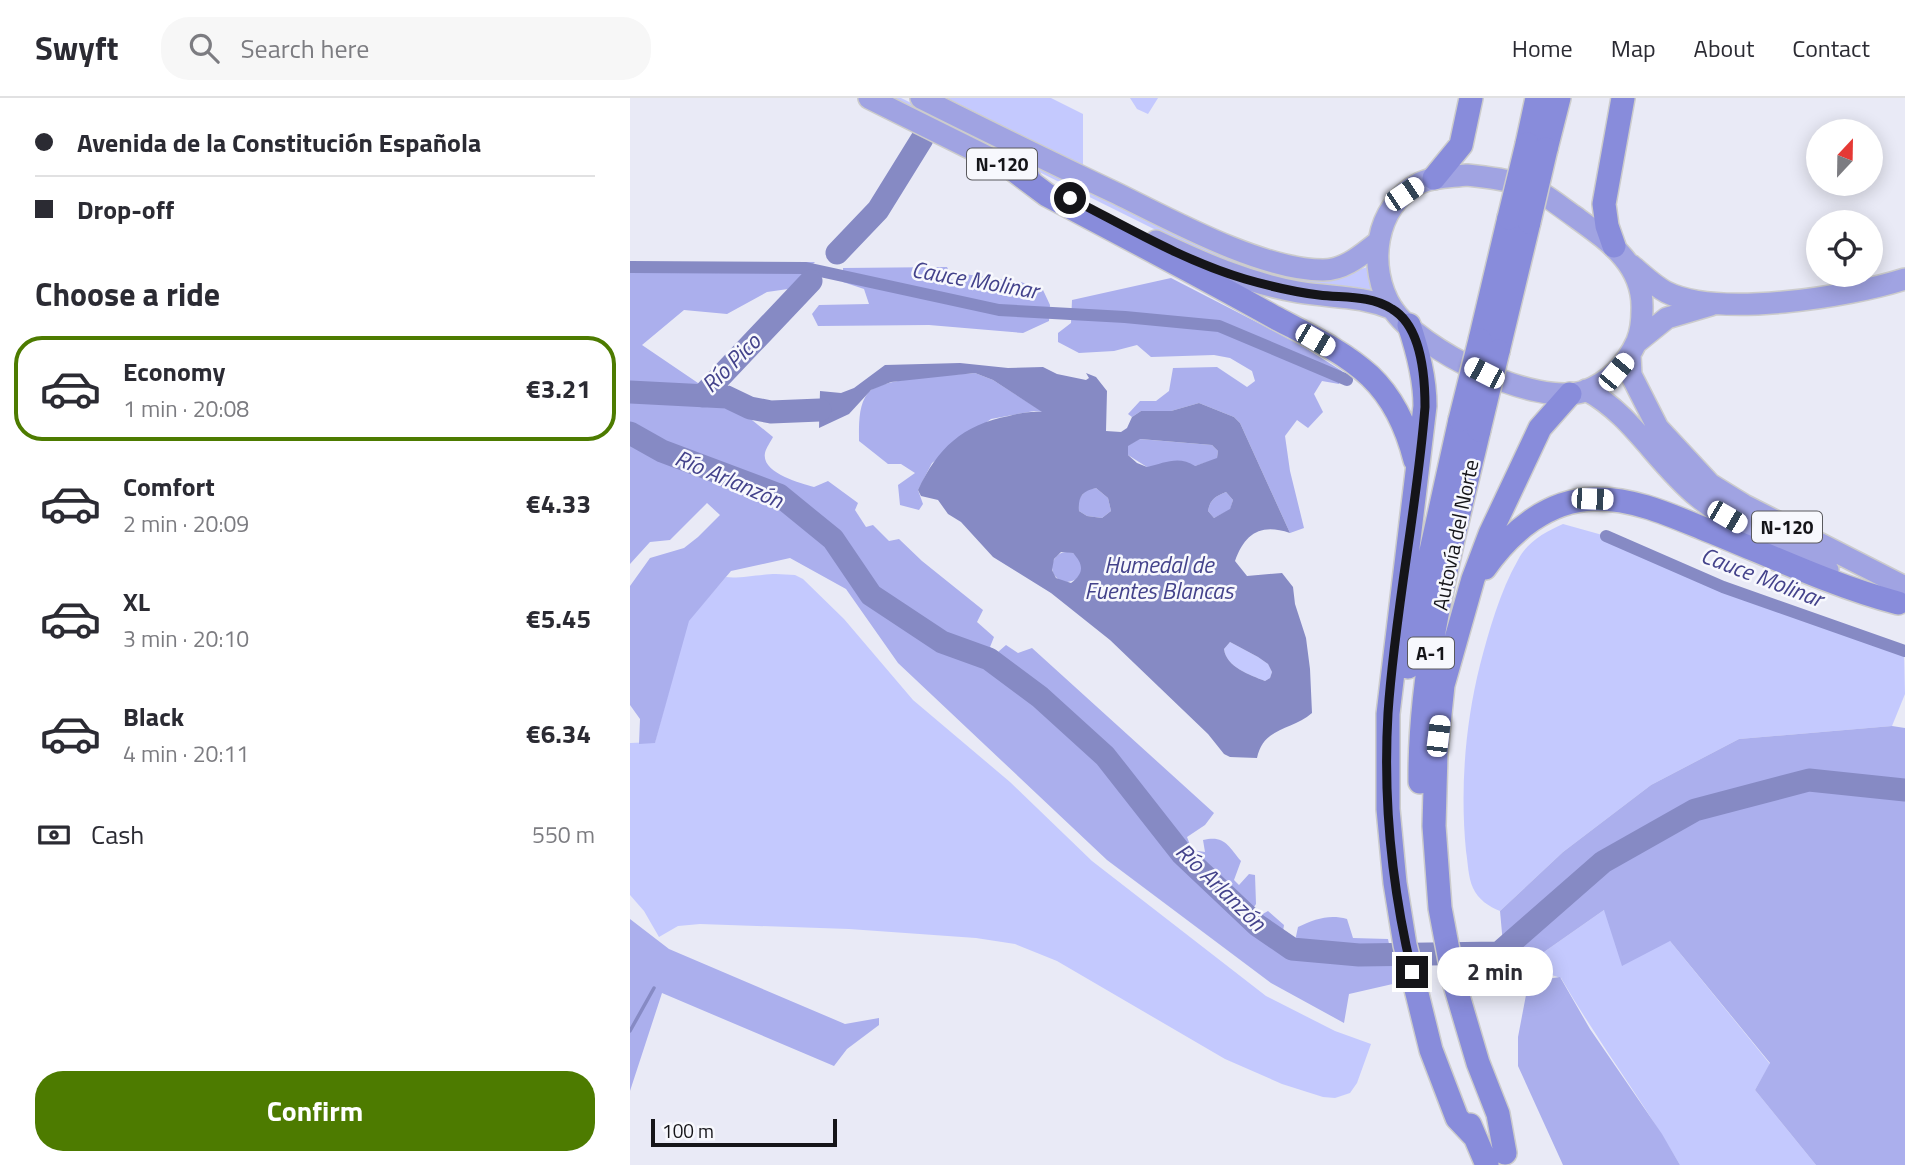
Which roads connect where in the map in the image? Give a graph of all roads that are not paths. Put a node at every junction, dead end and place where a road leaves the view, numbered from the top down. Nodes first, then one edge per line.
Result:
1 (869, 98) edge
2 (1471, 98) edge
3 (1537, 98) edge
4 (1559, 98) edge
5 (1623, 98) edge
6 (933, 104) edge
7 (1536, 147) junction
8 (1015, 170) junction
9 (1434, 178) junction
10 (1378, 242) junction
11 (1614, 246) junction
12 (1630, 264) junction
13 (1905, 279) edge
14 (1716, 304) junction
15 (1401, 317) junction
16 (1633, 349) junction
17 (1578, 392) junction
18 (1417, 486) junction
19 (1903, 599) edge
20 (1466, 605) junction
21 (1416, 880) junction
22 (1450, 1042) junction
23 (1501, 1161) edge

1 - 8 highway, N-120
2 - 9 highway
3 - 7 highway, A-1
4 - 7 highway, A-1
5 - 11 highway
6 - 10 highway, N-120
7 - 21 highway, Autovía del Norte / A-1, bridge
8 - 15 highway, N-120
8 - 18 highway
9 - 10 highway, N-120
9 - 11 highway, N-120
10 - 15 highway, N-120
11 - 12 highway, N-120
12 - 14 highway
12 - 16 highway, N-120
13 - 14 highway
14 - 16 highway
15 - 17 highway, N-120
15 - 18 highway
16 - 17 highway
16 - 19 highway, N-120
17 - 19 highway, N-120
17 - 20 highway
18 - 21 highway
19 - 20 highway
20 - 21 highway
21 - 22 highway
21 - 22 highway
22 - 23 highway
22 - 23 highway

